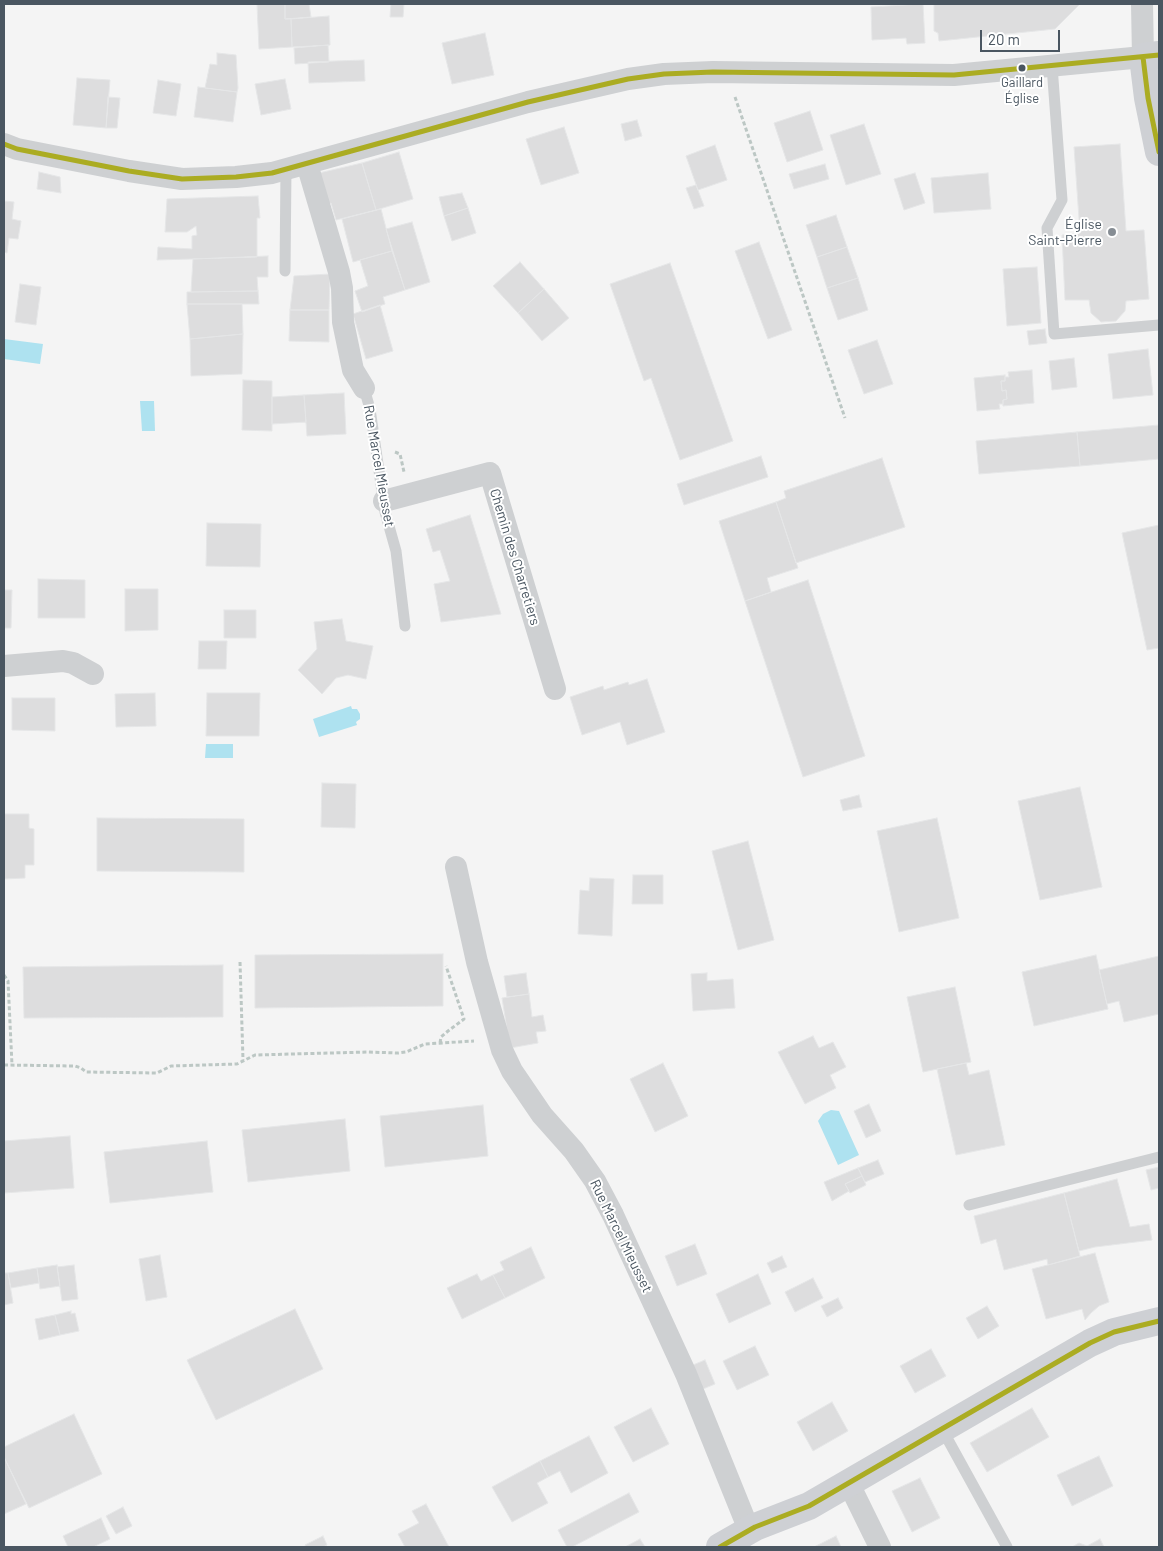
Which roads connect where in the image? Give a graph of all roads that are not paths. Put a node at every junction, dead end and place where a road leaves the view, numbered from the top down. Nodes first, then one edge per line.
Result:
1 (1142, 4) edge
2 (1151, 56) edge
3 (1052, 66) junction
4 (4, 144) edge
5 (1159, 152) edge
6 (296, 166) junction
7 (285, 271) dead end
8 (1159, 325) edge
9 (364, 388) joint
10 (384, 501) junction
11 (405, 626) dead end
12 (4, 666) edge
13 (93, 674) dead end
14 (555, 689) dead end
15 (456, 867) dead end
16 (1159, 1157) edge
17 (969, 1205) dead end
18 (1159, 1321) edge
19 (942, 1429) junction
20 (849, 1484) junction
21 (749, 1530) junction
22 (720, 1547) edge
23 (880, 1547) edge
24 (1007, 1547) edge

1 - 2 street
2 - 3 street
2 - 5 street
3 - 6 street
3 - 8 lane
4 - 6 street
6 - 7 lane
6 - 9 street, Rue Marcel Mieusset
9 - 10 lane, Rue Marcel Mieusset
10 - 11 lane, Rue Marcel Mieusset
10 - 14 street, Chemin des Charretiers
12 - 13 street
15 - 21 street, Rue Marcel Mieusset
16 - 17 lane
18 - 19 street
19 - 20 street
19 - 24 lane
20 - 21 street
20 - 23 street
21 - 22 street

